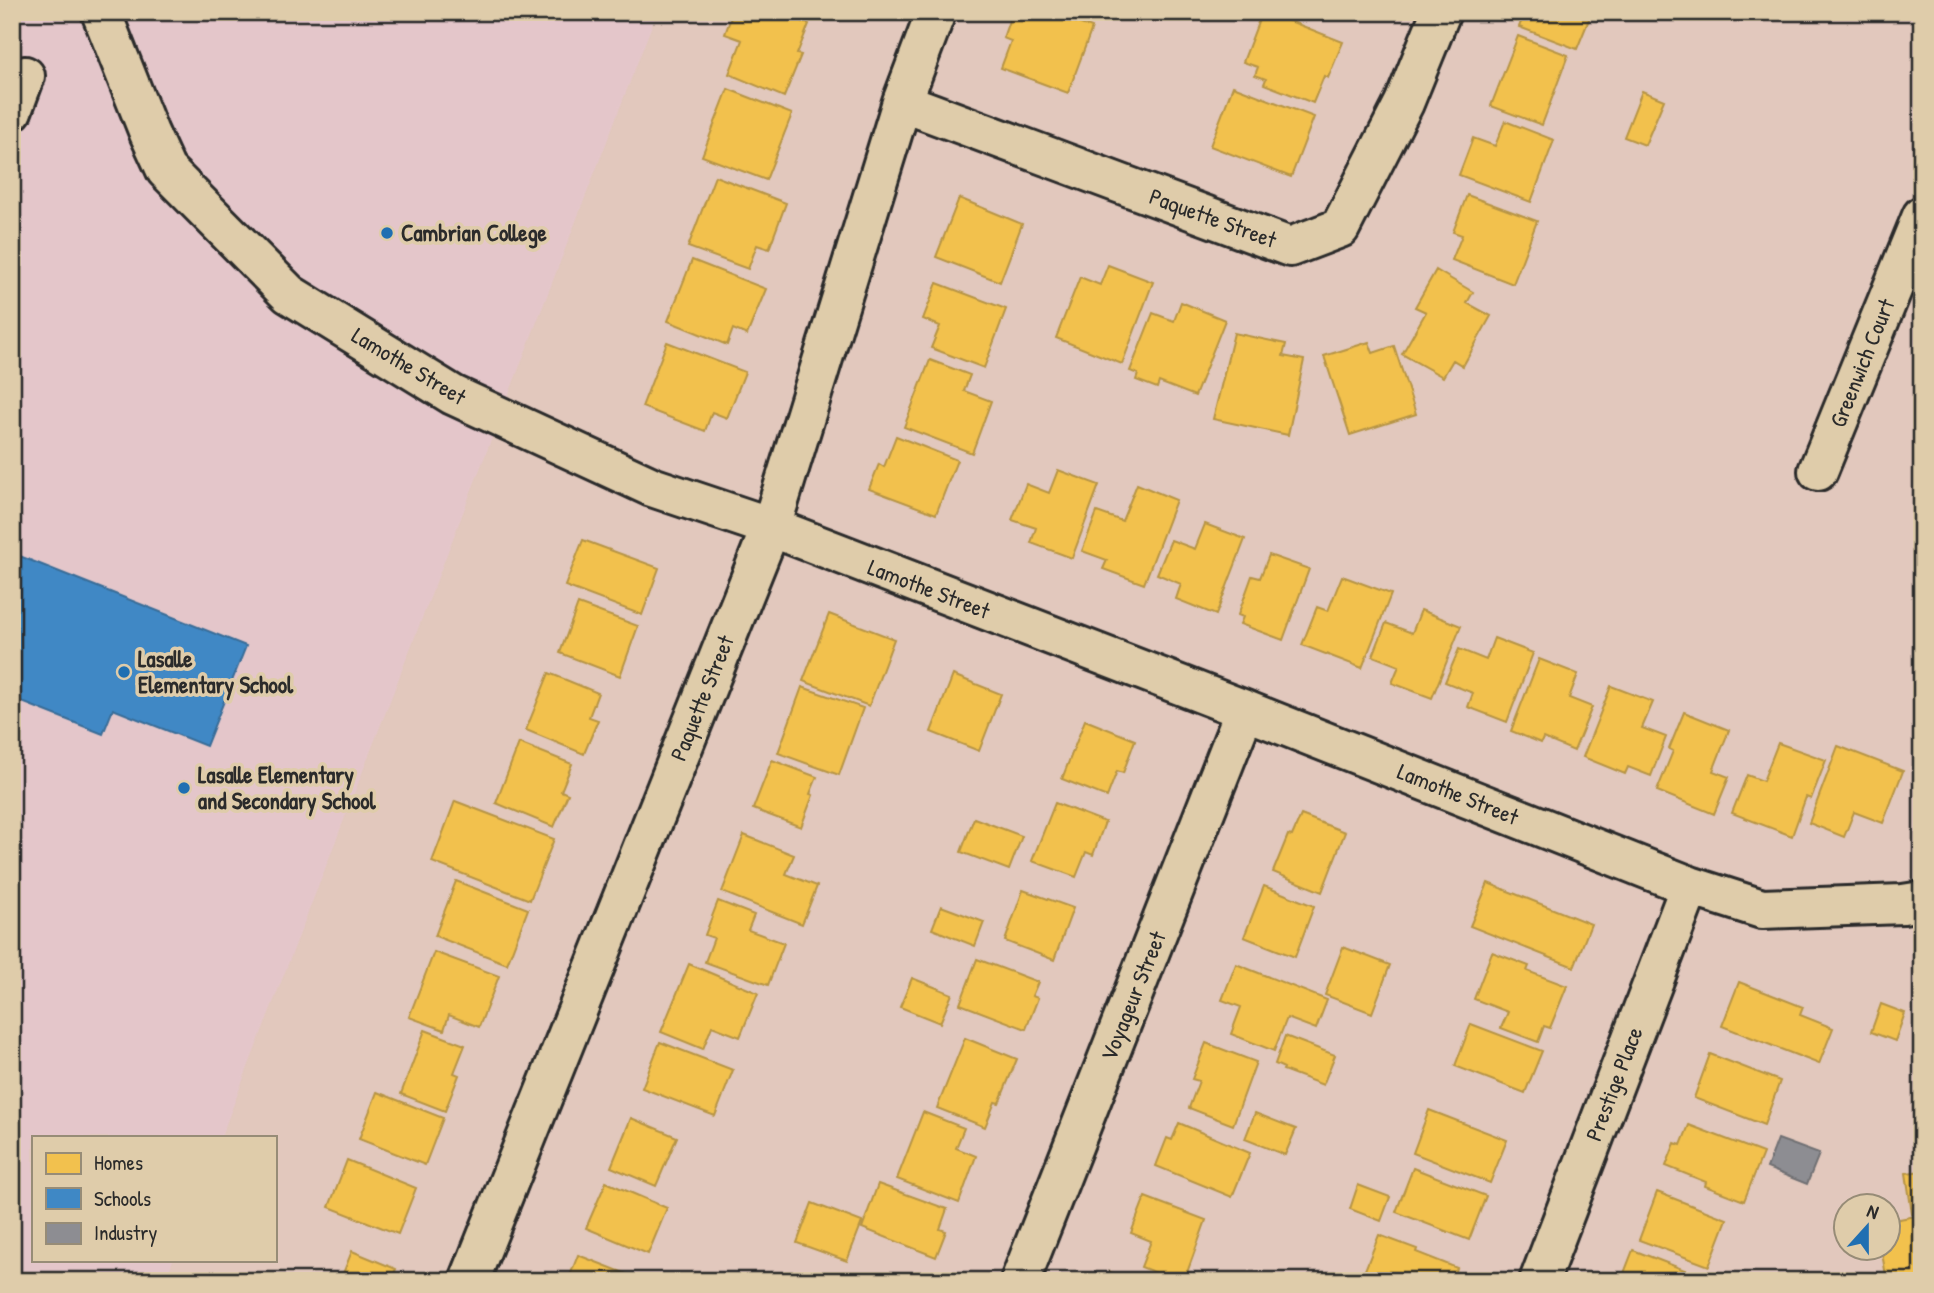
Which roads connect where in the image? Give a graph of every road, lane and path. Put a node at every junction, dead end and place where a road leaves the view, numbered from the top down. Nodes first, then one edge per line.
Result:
1 (101, 12) edge
2 (936, 12) edge
3 (1441, 12) edge
4 (902, 102) junction
5 (1922, 216) edge
6 (1818, 471) dead end
7 (771, 527) junction
8 (1245, 710) junction
9 (1690, 886) junction
10 (1922, 901) edge
11 (469, 1281) edge
12 (1020, 1281) edge
13 (1539, 1281) edge

1 - 7 street, Lamothe Street
2 - 4 street, Paquette Street
3 - 4 street, Paquette Street
4 - 7 street, Paquette Street
5 - 6 street, Greenwich Court
7 - 8 street, Lamothe Street
7 - 11 street, Paquette Street
8 - 9 street, Lamothe Street
8 - 12 street, Voyageur Street
9 - 10 street, Lamothe Street
9 - 13 street, Prestige Place

